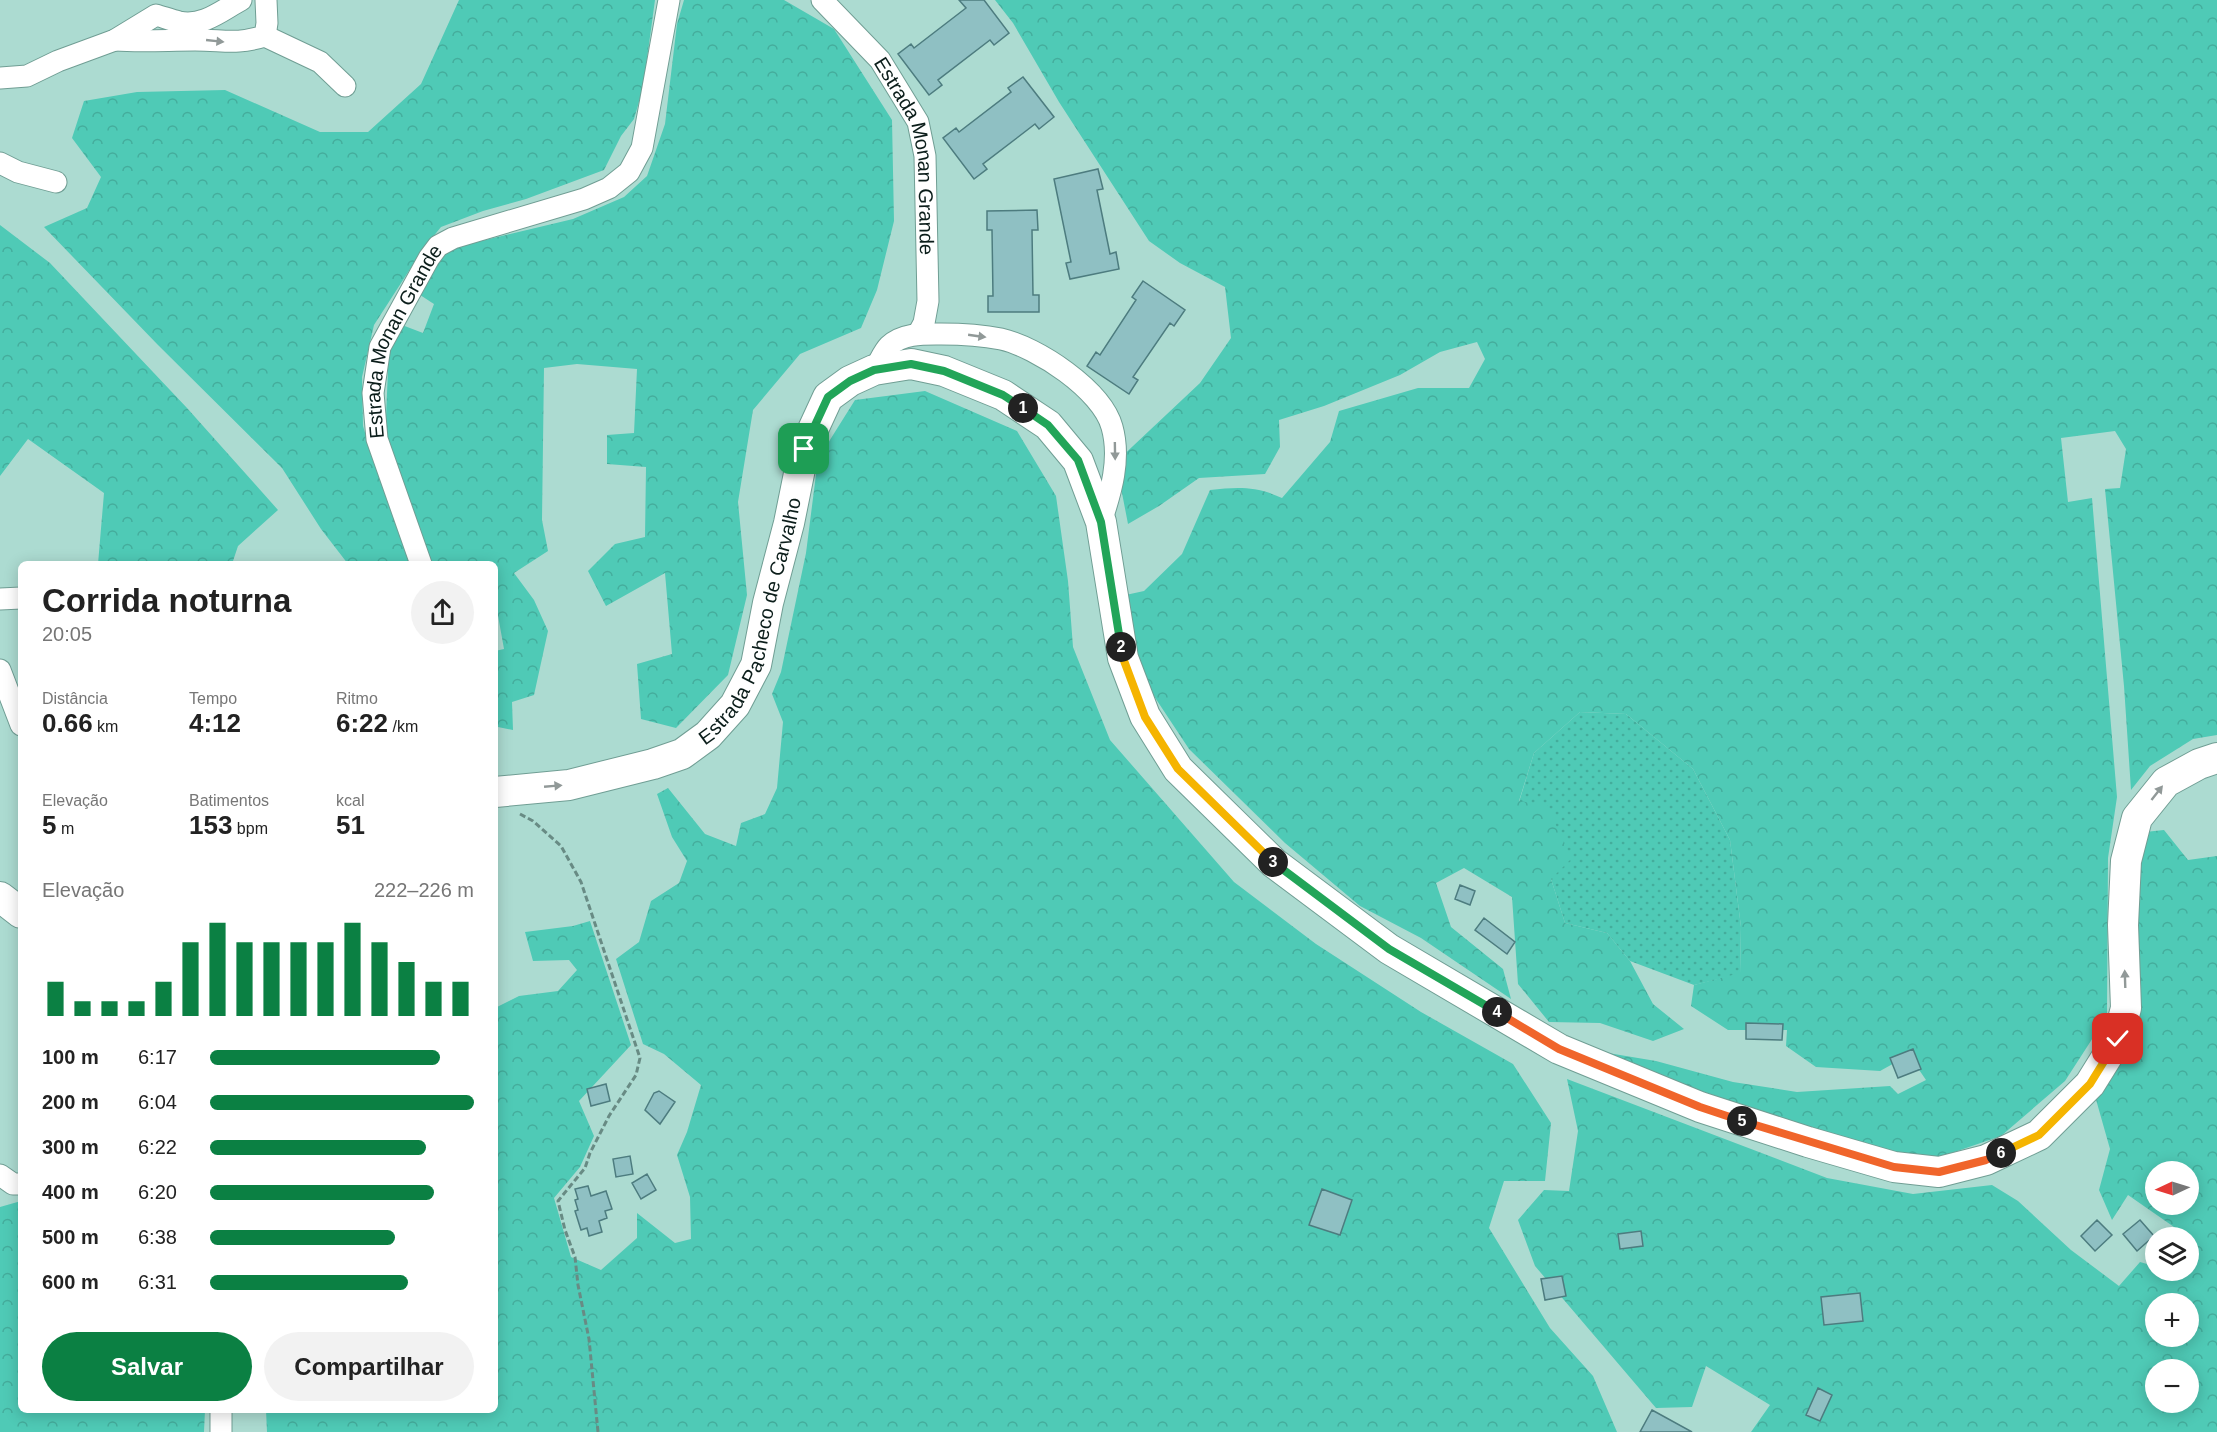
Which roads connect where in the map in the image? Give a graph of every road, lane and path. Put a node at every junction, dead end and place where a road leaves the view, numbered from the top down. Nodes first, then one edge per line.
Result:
1 (240, 0) edge
2 (266, 0) edge
3 (669, 0) edge
4 (822, 0) edge
5 (158, 8) edge
6 (179, 31) junction
7 (266, 36) junction
8 (115, 40) junction
9 (0, 78) edge
10 (345, 86) dead end
11 (0, 163) edge
12 (56, 182) dead end
13 (918, 334) junction
14 (874, 370) junction
15 (1101, 522) junction
16 (420, 561) edge
17 (18, 598) edge
18 (0, 599) edge
19 (0, 670) edge
20 (18, 717) edge
21 (2217, 758) edge
22 (504, 801) edge
23 (0, 897) edge
24 (18, 911) edge
25 (0, 1175) edge
26 (18, 1184) edge
27 (221, 1413) edge
28 (221, 1432) edge
29 (598, 1432) edge

1 - 6 street
2 - 7 street
3 - 16 street, Estrada Monan Grande
4 - 13 street, Estrada Monan Grande
5 - 6 street
5 - 8 street
6 -> 7 street
6 - 8 street
7 - 10 street
8 - 9 street
11 - 12 street
13 - 14 street
13 -> 15 street
14 - 15 main road, Estrada Pacheco de Carvalho
22 -> 14 main road, Estrada Pacheco de Carvalho
15 -> 21 main road, Estrada Pacheco de Carvalho
17 - 18 street
19 - 20 street
22 - 29 path
23 - 24 main road
25 - 26 street
27 - 28 street

